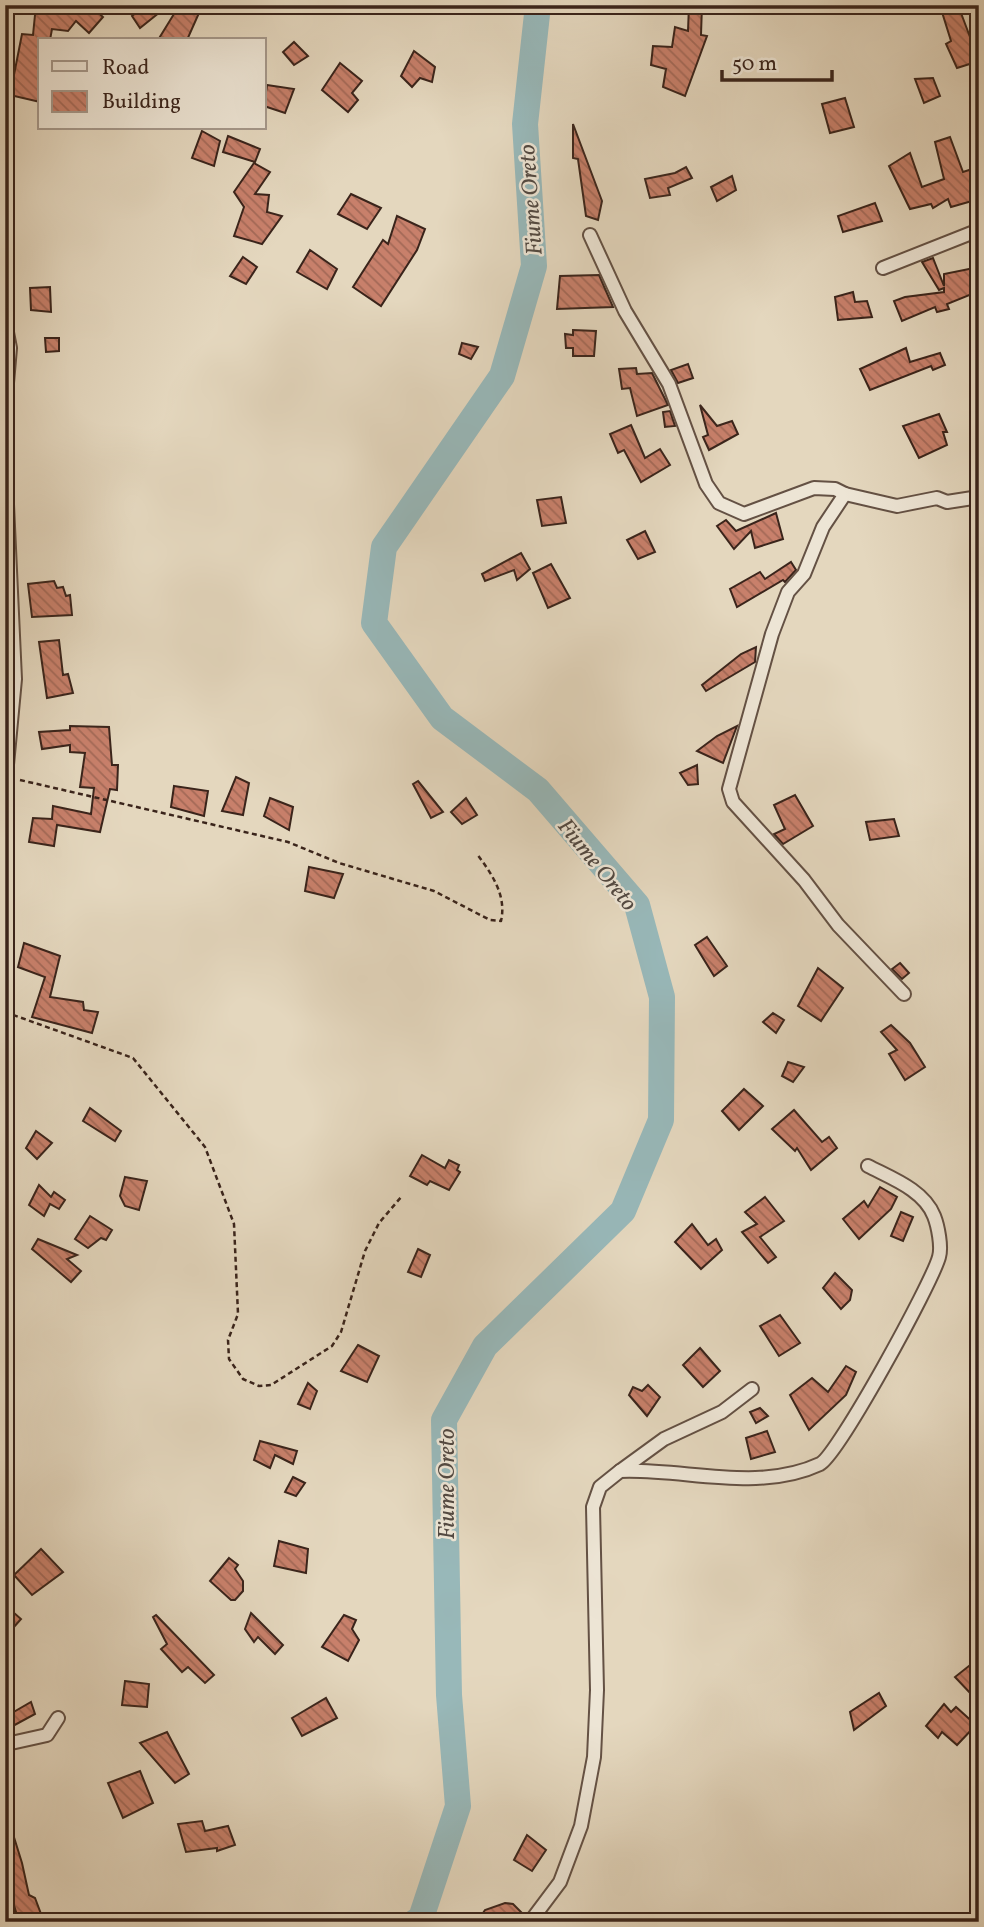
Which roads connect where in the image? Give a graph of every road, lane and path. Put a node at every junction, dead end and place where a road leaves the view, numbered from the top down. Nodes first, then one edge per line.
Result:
1 (979, 230) edge
2 (590, 235) dead end
3 (883, 268) dead end
4 (5, 322) edge
5 (5, 406) edge
6 (5, 461) edge
7 (845, 494) junction
8 (979, 497) edge
9 (6, 781) edge
10 (477, 854) dead end
11 (904, 994) dead end
12 (5, 1012) edge
13 (868, 1166) dead end
14 (402, 1196) dead end
15 (752, 1389) dead end
16 (620, 1471) junction
17 (58, 1718) dead end
18 (5, 1738) edge
19 (530, 1922) edge

1 - 3 street
2 - 7 street
4 - 5 street
6 - 9 street
7 - 8 street
7 - 11 street
9 - 10 path
12 - 14 path
13 - 16 street
15 - 16 street
16 - 19 street
17 - 18 street

